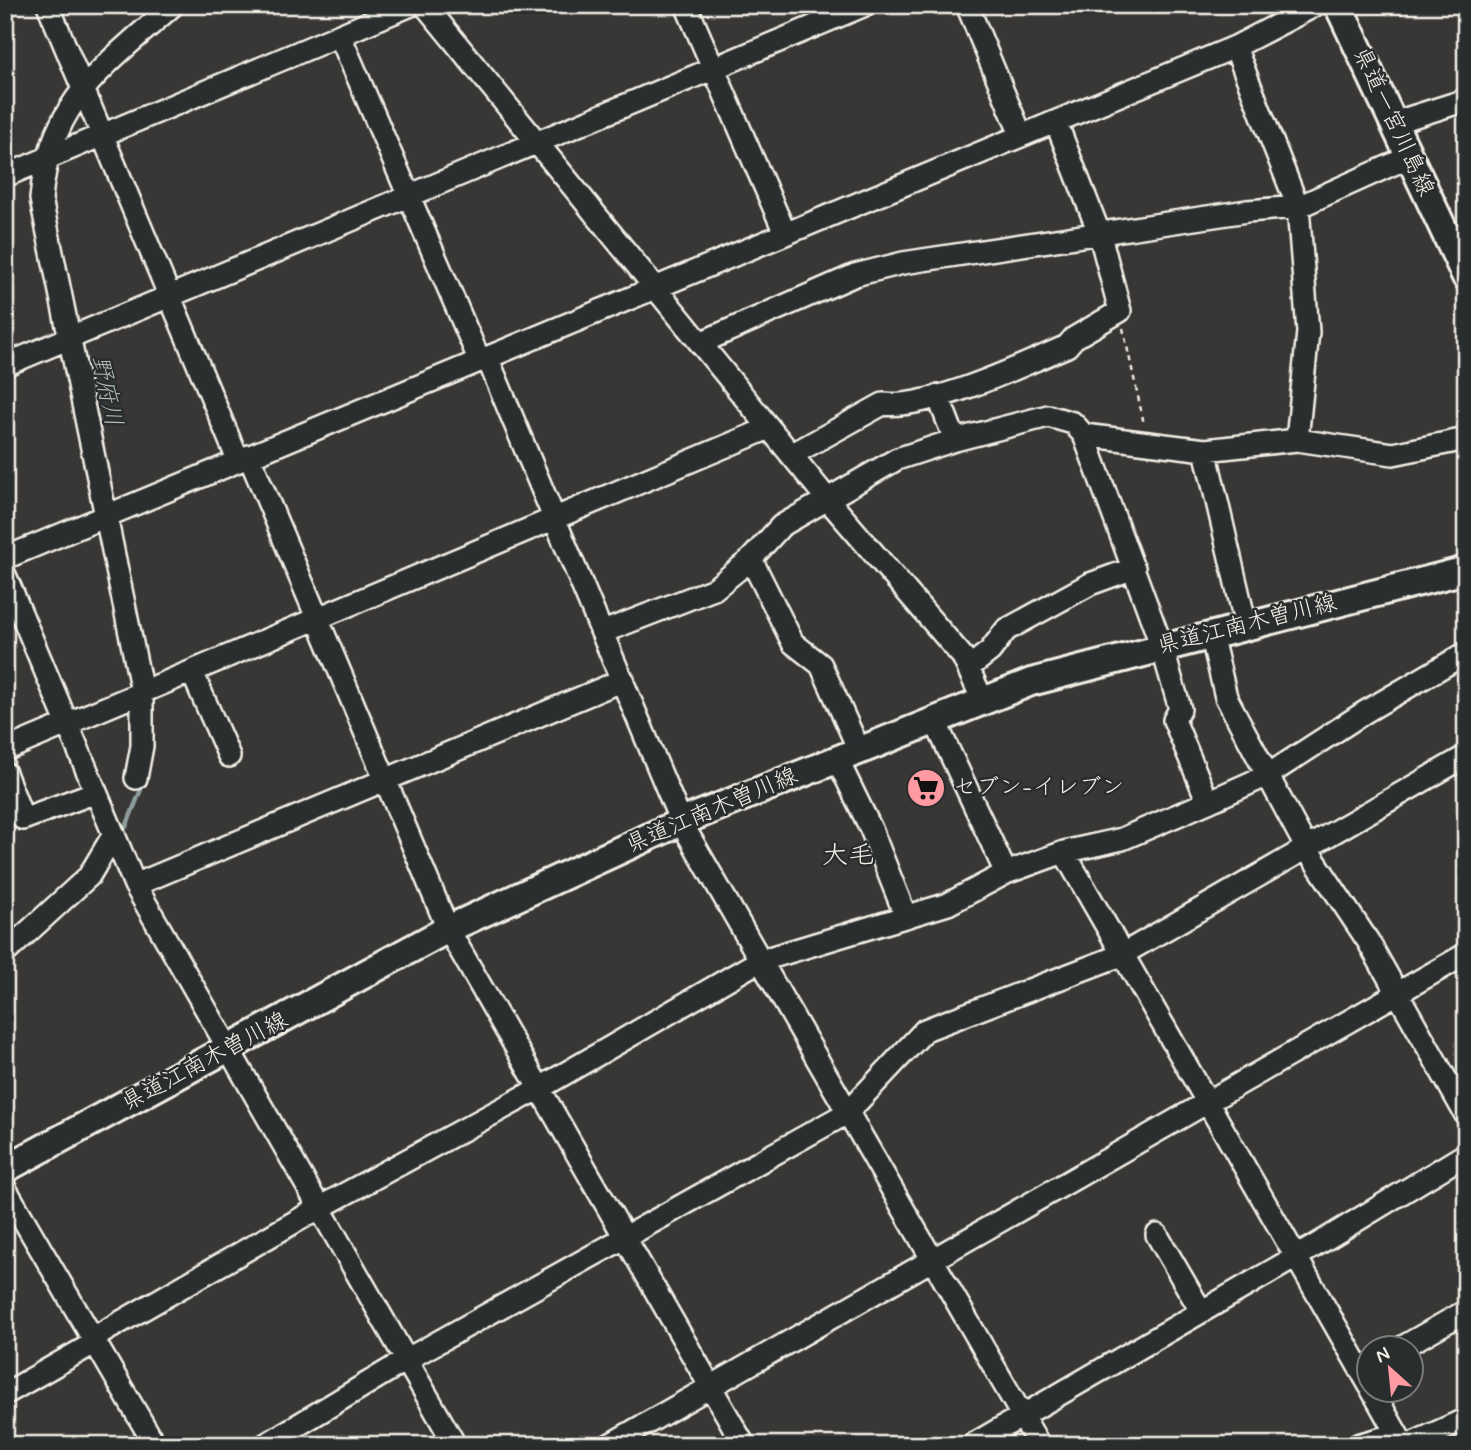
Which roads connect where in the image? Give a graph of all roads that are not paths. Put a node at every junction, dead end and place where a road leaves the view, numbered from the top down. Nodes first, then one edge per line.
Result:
1 (48, 5) edge
2 (173, 5) edge
3 (411, 5) edge
4 (425, 5) edge
5 (686, 5) edge
6 (865, 5) edge
7 (967, 5) edge
8 (1316, 5) edge
9 (1338, 5) edge
10 (340, 36) junction
11 (1234, 47) junction
12 (713, 70) junction
13 (85, 92) junction
14 (1466, 100) edge
15 (1056, 122) junction
16 (1393, 123) junction
17 (1021, 135) junction
18 (103, 136) junction
19 (539, 143) junction
20 (52, 157) junction
21 (1409, 157) junction
22 (5, 176) edge
23 (409, 198) junction
24 (1298, 207) junction
25 (785, 233) junction
26 (1100, 235) junction
27 (1466, 277) edge
28 (655, 287) junction
29 (171, 298) junction
30 (73, 338) junction
31 (699, 343) junction
32 (483, 358) junction
33 (5, 365) edge
34 (938, 396) junction
35 (769, 428) junction
36 (1084, 435) junction
37 (955, 440) junction
38 (1297, 440) junction
39 (1465, 445) edge
40 (1205, 450) junction
41 (791, 455) junction
42 (244, 458) junction
43 (828, 500) junction
44 (110, 514) junction
45 (555, 519) junction
46 (5, 558) edge
47 (751, 559) junction
48 (1134, 568) junction
49 (1466, 570) edge
50 (5, 575) edge
51 (318, 619) junction
52 (1246, 625) junction
53 (603, 632) junction
54 (1211, 634) junction
55 (1162, 647) junction
56 (1466, 653) edge
57 (968, 668) junction
58 (192, 672) junction
59 (623, 680) junction
60 (148, 690) junction
61 (983, 701) junction
62 (934, 719) junction
63 (68, 724) junction
64 (5, 750) edge
65 (848, 754) junction
66 (229, 756) dead end
67 (1466, 756) edge
68 (5, 773) edge
69 (1268, 775) junction
70 (136, 778) dead end
71 (387, 780) junction
72 (96, 792) junction
73 (1208, 802) junction
74 (681, 822) junction
75 (114, 834) junction
76 (1307, 849) junction
77 (1064, 852) junction
78 (1006, 873) junction
79 (135, 885) junction
80 (906, 917) junction
81 (448, 929) junction
82 (5, 953) edge
83 (1466, 954) edge
84 (1121, 955) junction
85 (759, 961) junction
86 (1395, 993) junction
87 (228, 1051) junction
88 (540, 1088) junction
89 (1207, 1101) junction
90 (847, 1113) junction
91 (1466, 1115) edge
92 (1466, 1154) edge
93 (5, 1169) edge
94 (5, 1188) edge
95 (319, 1208) junction
96 (1157, 1235) dead end
97 (626, 1239) junction
98 (1295, 1258) junction
99 (932, 1260) junction
100 (1202, 1311) junction
101 (1466, 1311) edge
102 (1426, 1334) edge
103 (93, 1338) junction
104 (1356, 1359) edge
105 (406, 1360) junction
106 (711, 1386) junction
107 (5, 1394) edge
108 (1382, 1404) edge
109 (1023, 1415) junction
110 (1466, 1419) edge
111 (1403, 1441) edge
112 (155, 1445) edge
113 (265, 1445) edge
114 (455, 1445) edge
115 (609, 1445) edge
116 (744, 1445) edge
117 (972, 1445) edge
118 (1039, 1445) edge
119 (1357, 1445) edge

1 - 13 street
2 - 13 street
3 - 10 street
4 - 19 street
5 - 12 street
6 - 12 street
7 - 17 street
8 - 11 street
9 - 16 main road, 県道一宮川島線
10 - 18 street
10 - 23 street
11 - 15 street
11 - 24 street
12 - 19 street
12 - 25 street
13 - 18 street
13 - 20 street
14 - 16 street
15 - 17 street
15 - 26 street
16 - 21 main road, 県道一宮川島線
17 - 25 street
18 - 20 street
18 - 29 street
19 - 23 street
19 - 28 street
20 - 22 street
20 - 30 street
21 - 24 street
21 - 27 main road, 県道一宮川島線
23 - 29 street
23 - 32 street
24 - 26 street
24 - 38 street
25 - 28 street
26 - 31 street
26 - 34 street
28 - 31 street
28 - 32 street
29 - 30 street
29 - 42 street
30 - 33 street
30 - 44 street
31 - 35 street
32 - 42 street
32 - 45 street
34 - 37 street
34 - 41 street
35 - 41 street
35 - 45 street
36 - 37 street
36 - 40 street
36 - 48 street
37 - 43 street
38 - 39 street
38 - 40 street
40 - 52 street
41 - 43 street
42 - 44 street
42 - 51 street
43 - 47 street
43 - 57 street
44 - 46 street
44 - 60 street
45 - 51 street
45 - 53 street
47 - 53 street
47 - 65 street
48 - 55 street
48 - 57 street
49 - 52 main road, 県道江南木曽川線
50 - 63 street
51 - 58 street
51 - 71 street
52 - 54 main road, 県道江南木曽川線
53 - 59 street
54 - 55 main road, 県道江南木曽川線
54 - 69 street
55 - 61 main road, 県道江南木曽川線
55 - 73 street
56 - 69 street
57 - 61 street
58 - 60 street
58 - 66 street
59 - 71 street
59 - 74 street
60 - 63 street
60 - 70 street
61 - 62 main road, 県道江南木曽川線
62 - 65 main road, 県道江南木曽川線
62 - 78 street
63 - 64 street
63 - 72 street
65 - 74 main road, 県道江南木曽川線
65 - 80 street
67 - 76 street
68 - 72 street
69 - 73 street
69 - 76 street
71 - 79 street
71 - 81 street
72 - 75 street
73 - 77 street
74 - 81 main road, 県道江南木曽川線
74 - 85 street
75 - 79 street
75 - 82 street
76 - 84 street
76 - 86 street
77 - 78 street
77 - 84 street
78 - 80 street
79 - 87 street
80 - 85 street
81 - 87 main road, 県道江南木曽川線
81 - 88 street
83 - 86 street
84 - 89 street
84 - 90 street
85 - 88 street
85 - 90 street
86 - 89 street
86 - 91 street
87 - 93 main road, 県道江南木曽川線
87 - 95 street
88 - 95 street
88 - 97 street
89 - 98 street
89 - 99 street
90 - 97 street
90 - 99 street
92 - 98 street
94 - 103 street
95 - 103 street
95 - 105 street
96 - 100 street
97 - 105 street
97 - 106 street
98 - 100 street
98 - 104 street
99 - 106 street
99 - 109 street
100 - 109 street
101 - 102 street
103 - 107 street
103 - 112 street
105 - 113 street
105 - 114 street
106 - 115 street
106 - 116 street
108 - 111 street
109 - 117 street
109 - 118 street
110 - 111 street
111 - 119 street

